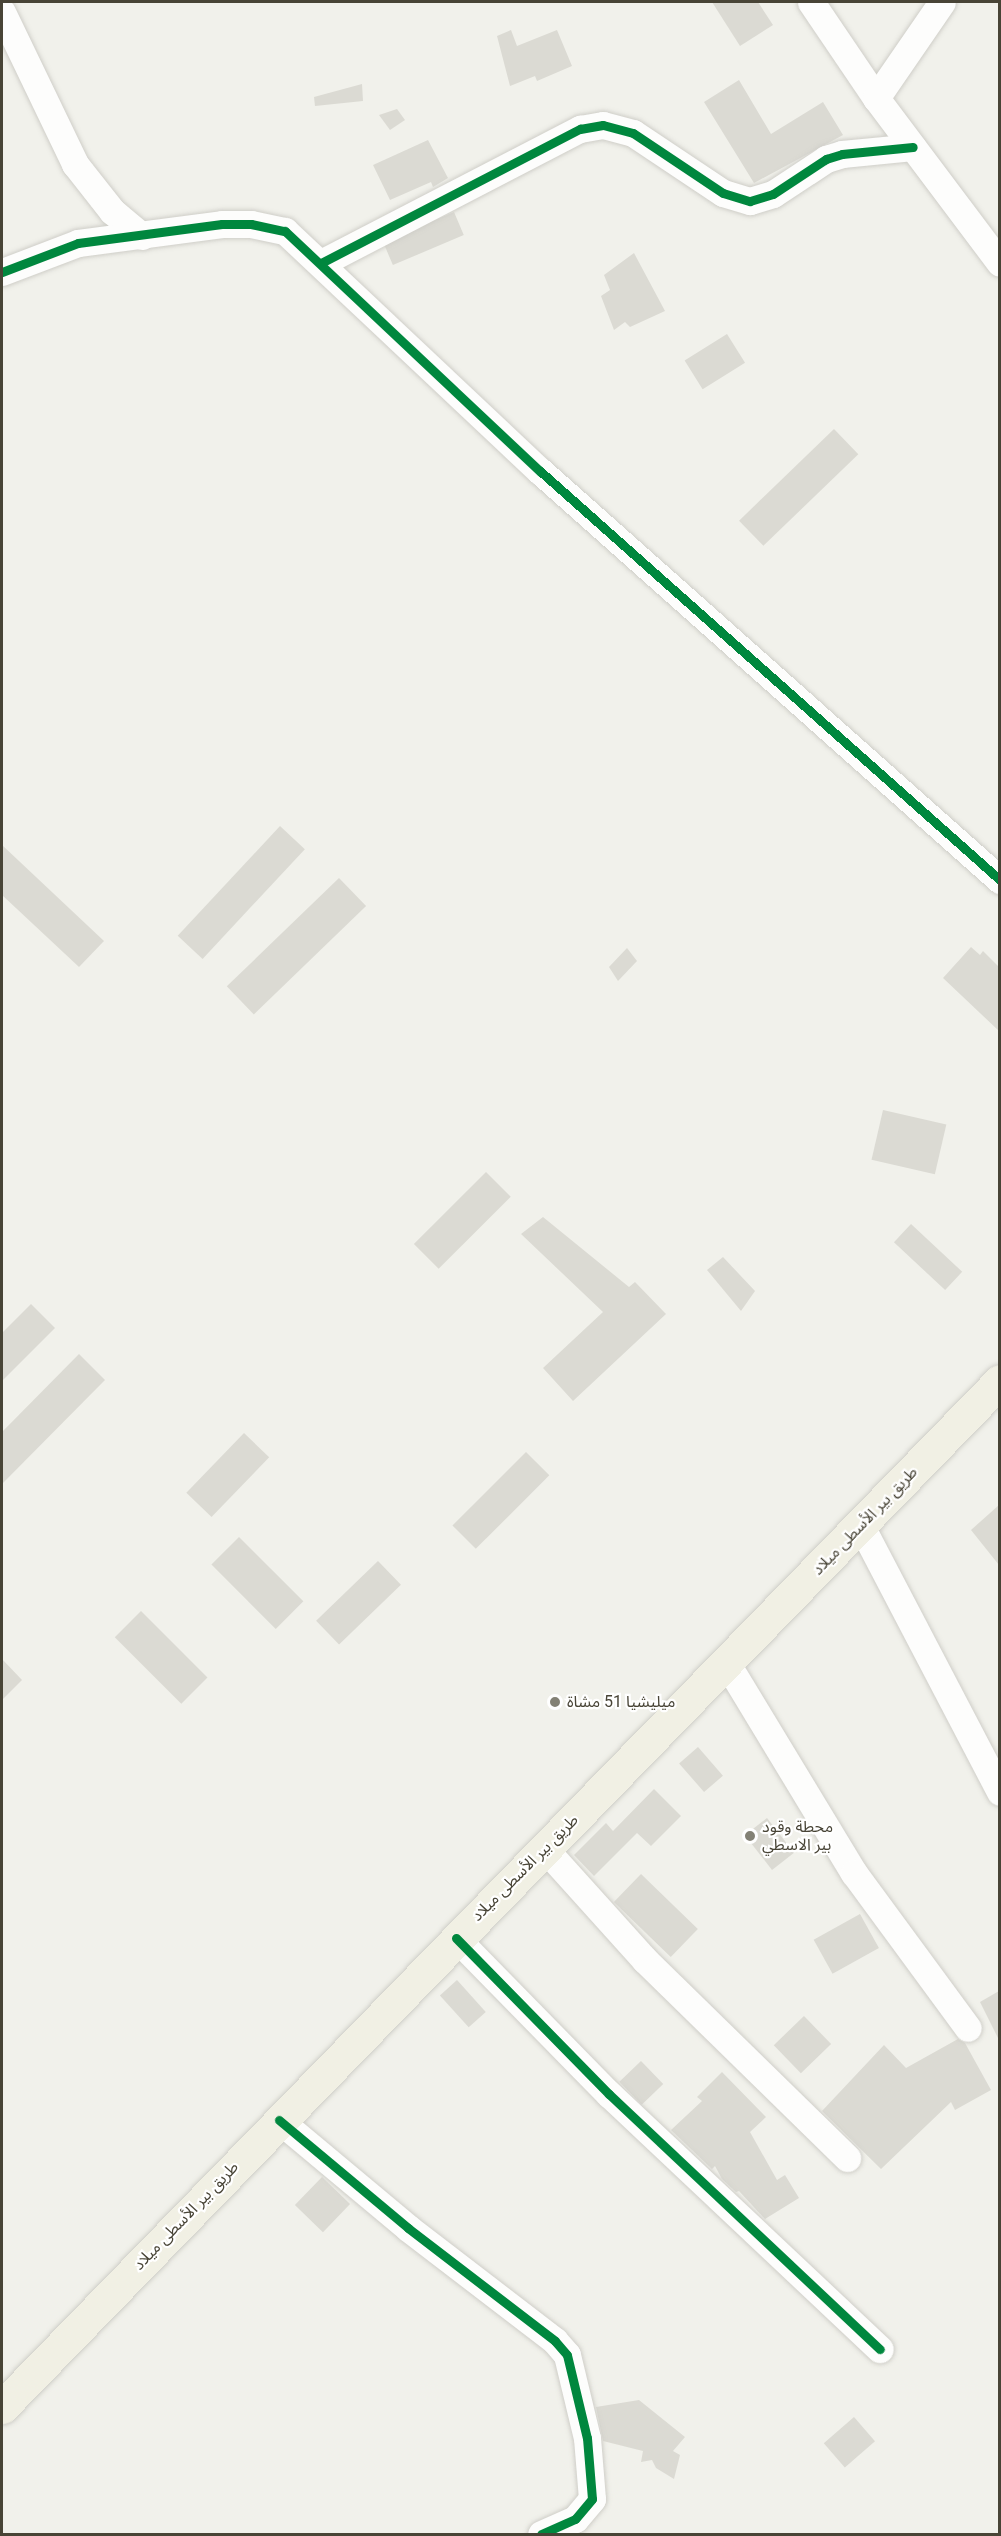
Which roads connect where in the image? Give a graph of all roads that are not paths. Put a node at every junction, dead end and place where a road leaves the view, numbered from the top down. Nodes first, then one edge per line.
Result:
1 (811, 2) edge
2 (942, 2) edge
3 (2, 12) edge
4 (876, 98) junction
5 (913, 147) junction
6 (142, 236) junction
7 (321, 263) junction
8 (999, 264) edge
9 (2, 272) edge
10 (999, 880) edge
11 (999, 1381) edge
12 (861, 1526) junction
13 (726, 1662) junction
14 (999, 1792) edge
15 (545, 1848) junction
16 (456, 1938) junction
17 (968, 2028) dead end
18 (279, 2120) junction
19 (847, 2158) dead end
20 (880, 2349) dead end
21 (2, 2407) edge
22 (541, 2535) edge

1 - 4 street
2 - 4 street
3 - 6 street
4 - 5 street
5 - 7 street
5 - 8 street
6 - 7 street
6 - 9 street
7 - 10 street
11 - 12 main road, طريق بير الأسطى ميلاد
12 - 13 main road, طريق بير الأسطى ميلاد
12 - 14 street
13 - 15 main road, طريق بير الأسطى ميلاد
13 - 17 street
15 - 16 main road, طريق بير الأسطى ميلاد
15 - 19 street
16 - 18 main road, طريق بير الأسطى ميلاد
16 - 20 street
18 - 21 main road, طريق بير الأسطى ميلاد
18 - 22 street

